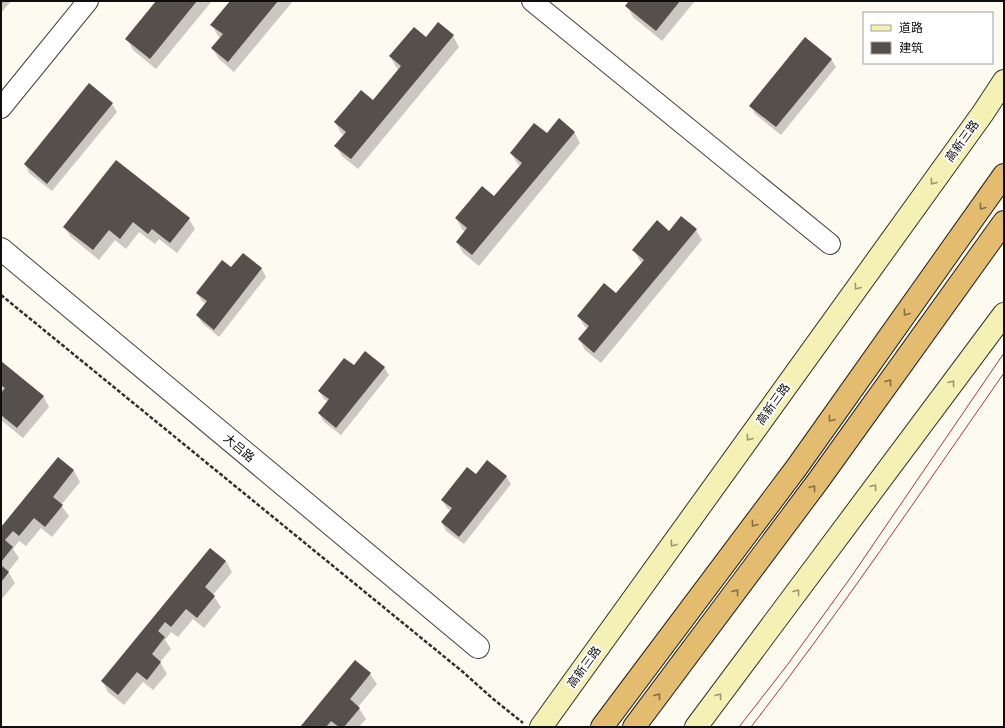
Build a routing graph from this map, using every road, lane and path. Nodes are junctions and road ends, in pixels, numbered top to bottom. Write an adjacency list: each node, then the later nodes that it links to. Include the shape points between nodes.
1 (88, 1): 4 (street)
2 (532, 1): 7 (street)
3 (1004, 81): 13 (main road, 高新三路, one-way to 13)
4 (1, 108)
5 (1004, 175): 14 (highway, one-way to 14, via 796,467)
6 (1004, 222): 15 (highway, one-way to 6, via 818,481)
7 (830, 244)
8 (1, 249): 11 (street, 大吕路)
9 (1, 295): 12 (path)
10 (1004, 314): 16 (main road, one-way to 10)
11 (478, 647)
12 (528, 727)
13 (541, 727)
14 (602, 727)
15 (634, 727)
16 (696, 727)

